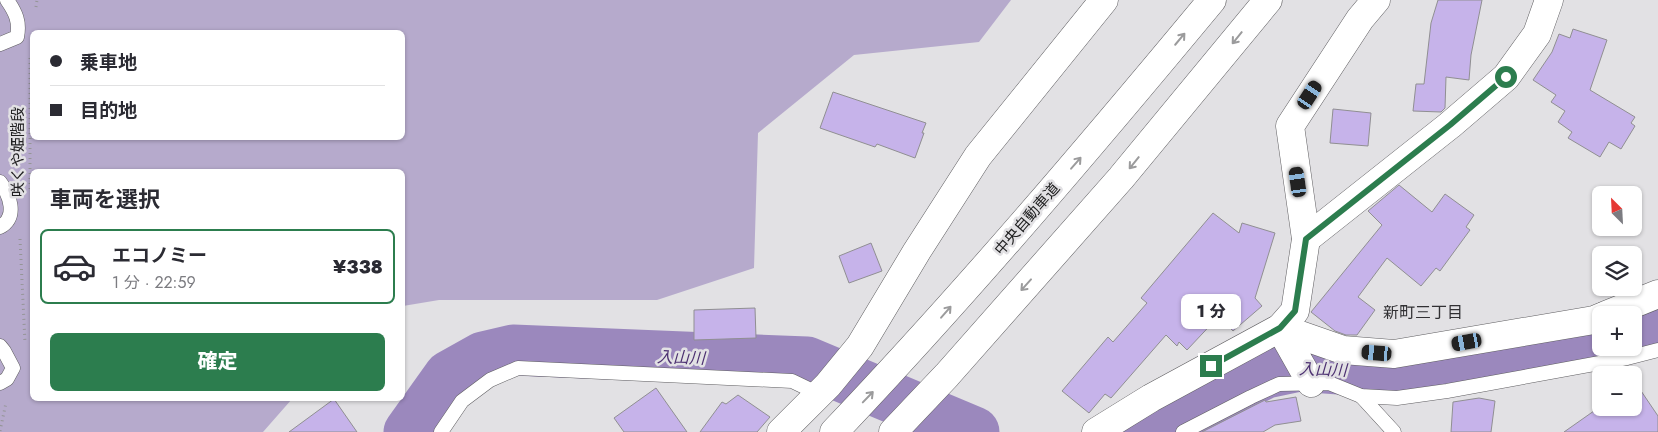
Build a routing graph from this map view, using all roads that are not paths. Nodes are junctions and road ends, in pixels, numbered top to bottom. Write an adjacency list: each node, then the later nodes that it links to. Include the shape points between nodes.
1 (7, 0): 7 (lane, via 16,12 19,26 17,37)
2 (1104, 0): 19 (main road, via 978,156 860,346)
3 (1212, 0): 23 (main road, 中央自動車道, one-way to 3, via 914,348 1082,156)
4 (1268, 0): 24 (main road, one-way to 24, via 1121,178)
5 (1376, 0): 10 (main road, via 1360,19 1290,126)
6 (1549, 0): 10 (main road, via 1536,34 1506,77)
7 (0, 44)
8 (0, 182): 9 (lane, via 12,212 6,224)
9 (0, 227)
10 (1306, 239): 14 (main road, via 1295,311)
11 (1658, 294): 12 (main road)
12 (1628, 306)
13 (1592, 320): 14 (main road, via 1394,354 1342,350)
14 (1286, 338): 17 (main road); 25 (main road, via 1151,398)
15 (0, 346): 18 (lane, via 12,368 7,379)
16 (1658, 350): 20 (lane, via 1448,391 1398,398)
17 (1310, 380): 20 (lane, via 1329,383); 26 (lane, via 1279,384)
18 (0, 383)
19 (823, 390): 21 (lane, via 792,381 518,368 490,380 462,401); 22 (main road)
20 (1361, 396): 27 (lane)
21 (441, 432)
22 (781, 432)
23 (834, 432)
24 (893, 432)
25 (1096, 432)
26 (1184, 432)
27 (1394, 432)

